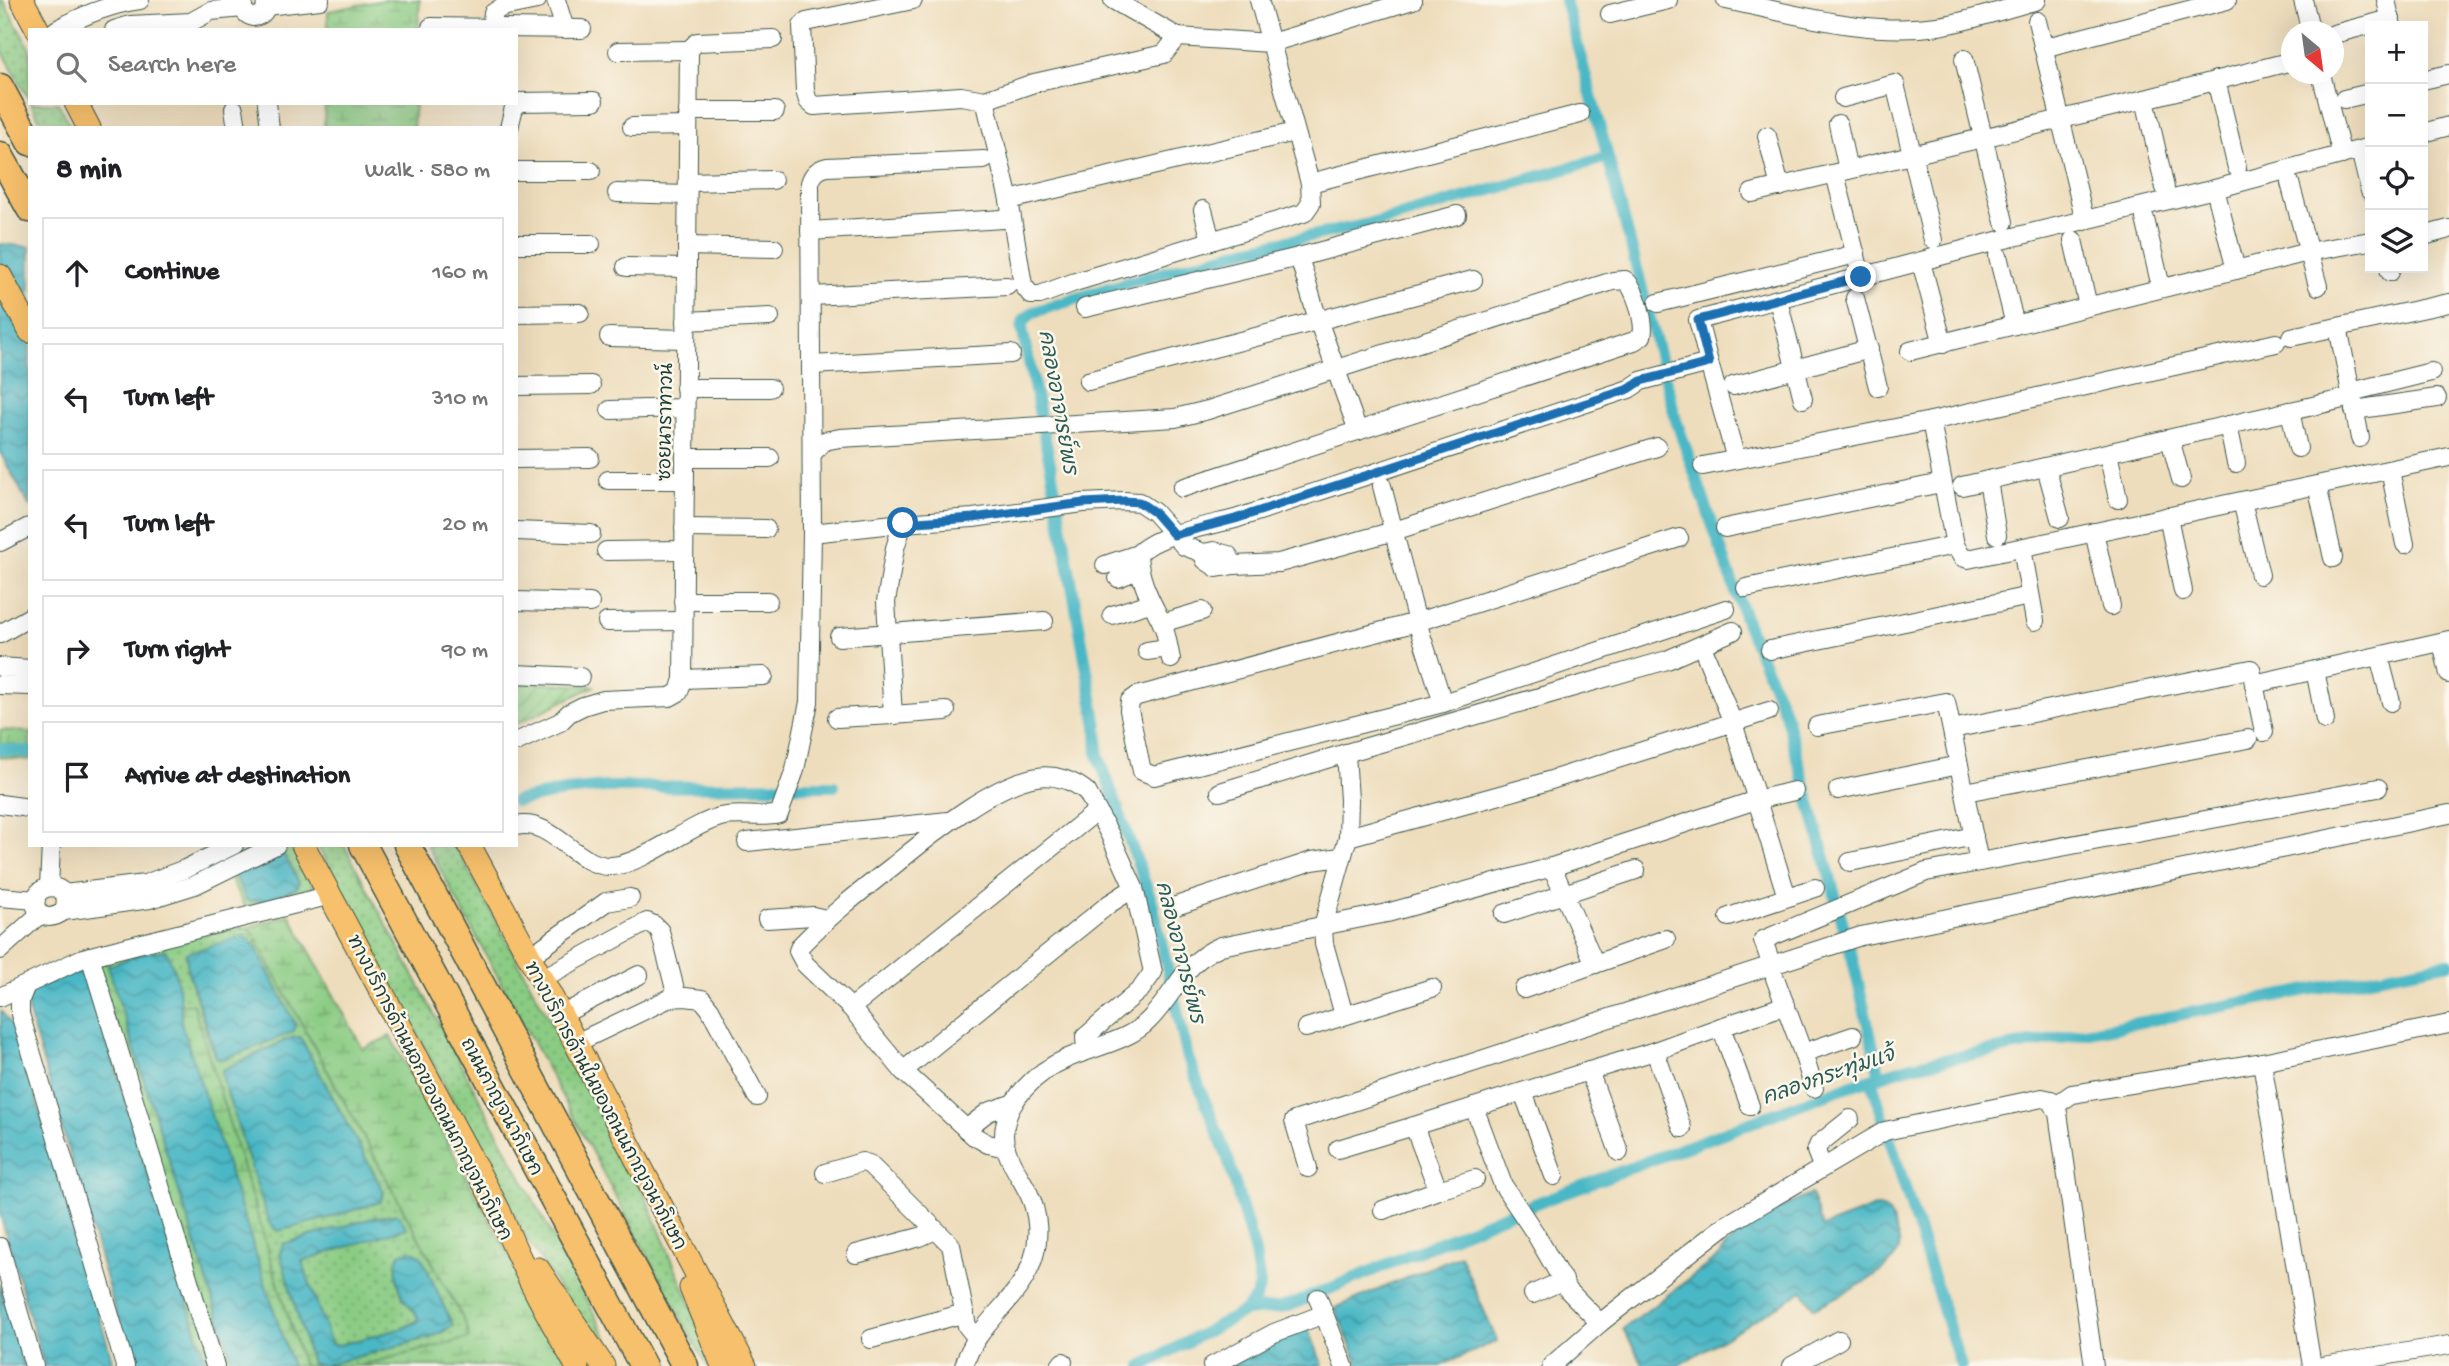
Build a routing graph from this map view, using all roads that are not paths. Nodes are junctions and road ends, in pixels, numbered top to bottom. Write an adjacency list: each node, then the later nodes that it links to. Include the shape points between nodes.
1 (22, 0): 25 (main road)
2 (140, 0): 26 (street, via 82,16)
3 (194, 0): 19 (street)
4 (320, 0): 18 (street)
5 (537, 0): 28 (street, via 502,7 493,13)
6 (556, 0): 30 (street, via 573,29)
7 (913, 0): 49 (street, via 806,22 802,26 808,101 814,106 961,96)
8 (1113, 0): 32 (street)
9 (1259, 0): 34 (street)
10 (1413, 0): 34 (street)
11 (1668, 0): 20 (street)
12 (1726, 0): 17 (street)
13 (2037, 0): 17 (street, via 1938,26 1904,28 1801,18)
14 (2227, 0): 36 (street)
15 (2303, 0): 22 (street)
16 (2386, 0): 23 (street)
17 (1750, 2)
18 (255, 10): 19 (street)
19 (211, 11): 27 (street, via 191,22)
20 (1610, 14)
21 (2036, 21): 36 (street)
22 (2308, 21)
23 (2391, 21)
24 (431, 27): 28 (street)
25 (37, 28)
26 (60, 28)
27 (120, 28)
28 (491, 28)
29 (2365, 28): 31 (street)
30 (518, 29)
31 (2344, 32)
32 (1178, 37): 34 (street); 49 (street, via 1164,54 1034,83)
33 (772, 39): 35 (street)
34 (1271, 43): 67 (street)
35 (693, 46): 37 (street); 58 (street, ซอยนาราทาวน์)
36 (2043, 48): 59 (street)
37 (618, 51)
38 (1964, 59): 71 (street)
39 (2281, 64): 42 (street)
40 (2449, 74): 41 (street)
41 (2428, 79)
42 (2216, 80): 47 (street); 77 (street)
43 (2324, 84): 75 (street)
44 (0, 87): 70 (highway)
45 (2365, 94): 48 (street)
46 (1843, 98): 74 (street, via 1895,84)
47 (2145, 99): 59 (street); 86 (street)
48 (2344, 99)
49 (985, 100): 90 (street)
50 (594, 101): 51 (street)
51 (518, 102)
52 (77, 105): 61 (main road)
53 (267, 105): 63 (street)
54 (515, 105): 64 (street)
55 (234, 109): 62 (street)
56 (775, 111): 58 (street)
57 (1580, 114): 82 (street)
58 (688, 119): 66 (street); 85 (street, ซอยนาราทาวน์)
59 (2060, 119): 71 (street); 96 (street)
60 (1838, 124): 80 (street)
61 (88, 126)
62 (237, 126)
63 (270, 126)
64 (510, 126)
65 (2449, 126): 68 (street)
66 (632, 127)
67 (1295, 132): 82 (street); 90 (street)
68 (2428, 132)
69 (1767, 136): 84 (street)
70 (28, 138)
71 (1985, 138): 74 (street); 97 (street)
72 (2365, 148): 75 (street)
73 (0, 155): 91 (highway)
74 (1914, 155): 80 (street); 101 (street)
75 (2342, 155): 87 (street)
76 (984, 160): 99 (street, via 820,169 810,183)
77 (2237, 168)
78 (518, 171): 79 (street)
79 (591, 171)
80 (1842, 172): 84 (street); 110 (street)
81 (773, 180): 85 (street)
82 (1310, 183): 103 (street, via 1311,203 1304,213)
83 (2290, 183): 109 (street)
84 (1780, 187): 89 (street)
85 (687, 188): 88 (street); 107 (street, ซอยนาราทาวน์)
86 (2165, 188)
87 (2215, 189): 96 (street); 116 (street)
88 (617, 193)
89 (1752, 193)
90 (1009, 200): 103 (street, via 1023,285 1035,296)
91 (28, 206)
92 (1203, 210): 103 (street)
93 (1458, 215): 112 (street)
94 (1003, 219): 99 (street)
95 (2145, 219): 122 (street)
96 (2085, 221): 113 (street)
97 (2004, 222)
98 (2449, 229): 100 (street)
99 (810, 231): 123 (street)
100 (2428, 235)
101 (1933, 240)
102 (2073, 240): 128 (street)
103 (1211, 241)
104 (2365, 242): 109 (street)
105 (518, 244): 106 (street)
106 (591, 244)
107 (687, 246): 108 (street); 115 (street, ซอยนาราทาวน์)
108 (774, 248)
109 (2308, 252): 116 (street); 121 (street)
110 (1856, 254): 118 (street); 126 (street)
111 (1998, 256): 134 (street)
112 (1299, 257): 129 (street); 133 (street)
113 (1922, 262): 118 (street); 139 (street)
114 (626, 267): 115 (street)
115 (687, 268): 137 (street, ซอยนาราทาวน์)
116 (2236, 270): 122 (street)
117 (0, 276): 135 (main road)
118 (1861, 277): 125 (street)
119 (1473, 280): 133 (street)
120 (1007, 286): 123 (street)
121 (2318, 286)
122 (2161, 288): 128 (street)
123 (811, 296): 144 (street)
124 (1855, 298): 140 (street)
125 (1778, 300): 143 (street, via 1698,320); 146 (street)
126 (1658, 303)
127 (2449, 303): 136 (street)
128 (2088, 306): 134 (street)
129 (1085, 308)
130 (580, 313): 131 (street)
131 (518, 314)
132 (770, 317): 137 (street)
133 (1318, 320): 145 (street); 148 (street)
134 (2015, 326): 139 (street)
135 (28, 327)
136 (2338, 327): 157 (street); 161 (street)
137 (686, 330): 138 (street); 153 (street, ซอยนาราทาวน์)
138 (609, 337)
139 (1943, 344): 141 (street)
140 (1869, 349): 146 (street); 152 (street)
141 (1910, 351)
142 (1011, 354): 144 (street)
143 (1709, 363): 175 (street); 203 (street, via 1641,381 1629,389 1235,519)
144 (811, 365): 169 (street)
145 (1336, 368): 163 (street); 163 (street, via 1613,281 1625,280 1632,286 1644,327 1639,339); 169 (street, via 1175,418 832,439)
146 (1796, 370): 151 (street); 156 (street)
147 (2431, 372): 157 (street)
148 (1088, 381)
149 (591, 385): 150 (street)
150 (518, 386)
151 (1733, 386)
152 (1878, 387)
153 (685, 388): 154 (street); 158 (street, ซอยนาราทาวน์)
154 (770, 388)
155 (2437, 398): 157 (street)
156 (1803, 399)
157 (2352, 399): 160 (street); 164 (street)
158 (685, 408): 159 (street); 172 (street, ซอยนาราทาวน์)
159 (610, 410)
160 (2290, 411): 162 (street); 167 (street)
161 (1931, 421): 175 (street); 184 (street)
162 (2228, 425): 165 (street); 176 (street)
163 (1358, 431): 188 (street)
164 (2360, 438)
165 (2170, 439): 168 (street); 180 (street)
166 (1657, 447): 199 (street)
167 (2298, 448)
168 (2108, 453): 178 (street); 189 (street)
169 (812, 454): 201 (street)
170 (2449, 457): 179 (street)
171 (590, 458): 174 (street)
172 (685, 458): 173 (street); 181 (street, ซอยนาราทาวน์)
173 (770, 458)
174 (518, 459)
175 (1736, 459): 177 (street)
176 (2236, 463)
177 (1703, 466)
178 (2046, 467): 182 (street); 192 (street)
179 (2390, 470): 185 (street); 207 (street)
180 (2181, 479)
181 (684, 480): 183 (street); 195 (street, ซอยนาราทาวน์)
182 (1988, 480): 187 (street); 204 (street)
183 (608, 481)
184 (1941, 483): 196 (street); 208 (street)
185 (2317, 485): 190 (street); 212 (street)
186 (1382, 486): 199 (street)
187 (1962, 486)
188 (1182, 488)
189 (2119, 499)
190 (2242, 502): 191 (street); 215 (street)
191 (2168, 516): 200 (street); 218 (street)
192 (2060, 518)
193 (903, 523): 201 (street); 203 (street, via 1124,501 1139,502 1154,512); 238 (street, via 887,589)
194 (28, 528): 206 (street)
195 (684, 528): 197 (street); 210 (street, ซอยนาราทาวน์)
196 (1726, 528)
197 (766, 529)
198 (518, 531): 202 (street)
199 (1394, 531): 203 (street, via 1279,563 1217,568); 234 (street)
200 (2094, 532): 209 (street); 225 (street)
201 (812, 533): 282 (street, via 809,702 795,770 779,814 719,818 612,866 592,862 537,827)
202 (591, 534)
203 (1174, 535): 213 (street, via 1144,547)
204 (1997, 535)
205 (1679, 538): 234 (street)
206 (0, 542)
207 (2405, 544)
208 (1955, 545): 209 (street, via 1968,559); 217 (street)
209 (2022, 548): 219 (street)
210 (684, 550): 211 (street); 221 (street, ซอยนาราทาวน์)
211 (606, 551)
212 (2333, 558)
213 (1138, 562): 214 (street); 216 (street); 224 (street)
214 (1105, 565)
215 (2260, 575)
216 (1118, 578)
217 (1746, 588)
218 (2183, 591)
219 (2030, 596): 232 (street); 242 (street)
220 (518, 601): 223 (street)
221 (684, 601): 222 (street); 230 (street, ซอยนาราทาวน์)
222 (768, 601)
223 (590, 603)
224 (1150, 603): 228 (street); 235 (street)
225 (2111, 606)
226 (1726, 609): 257 (street)
227 (1202, 611): 235 (street)
228 (1112, 615)
229 (28, 618): 237 (street)
230 (683, 621): 233 (street); 252 (street, ซอยนาราทาวน์)
231 (1044, 621): 238 (street)
232 (2035, 621)
233 (607, 622)
234 (1417, 622): 257 (street); 257 (street, via 1137,696 1130,701 1129,710 1142,771 1154,776)
235 (1162, 623): 243 (street, via 1170,653)
236 (1733, 631): 241 (street)
237 (0, 634)
238 (888, 634): 239 (street); 261 (street)
239 (839, 636)
240 (2445, 641): 244 (street); 249 (street)
241 (1702, 646): 264 (street); 269 (street)
242 (1770, 650)
243 (1147, 651)
244 (2379, 656): 247 (street); 256 (street)
245 (0, 667): 246 (street)
246 (28, 669)
247 (2315, 670): 253 (street); 263 (street)
248 (518, 674): 251 (street)
249 (2449, 674)
250 (764, 676): 252 (street)
251 (580, 677)
252 (683, 679): 260 (street, via 679,692 670,697 603,700)
253 (2254, 684): 266 (street, via 2251,668); 275 (street, via 2256,735)
254 (0, 685): 255 (street)
255 (28, 686)
256 (2391, 702)
257 (1443, 703)
258 (946, 711): 261 (street)
259 (1769, 711): 264 (street)
260 (569, 713): 267 (street, via 555,713); 268 (street, via 560,722)
261 (893, 715): 262 (street)
262 (837, 718)
263 (2325, 720)
264 (1733, 723): 276 (street); 284 (street)
265 (1817, 726): 266 (street, via 1946,702)
266 (1952, 729): 270 (street)
267 (518, 730)
268 (518, 741)
269 (1346, 753): 274 (street); 284 (street)
270 (1959, 765): 272 (street); 275 (street)
271 (2378, 788): 295 (street)
272 (1838, 790)
273 (1794, 791): 276 (street)
274 (1220, 792)
275 (1965, 792): 283 (street)
276 (1756, 800): 296 (street); 304 (street)
277 (0, 804): 278 (street)
278 (28, 808)
279 (1097, 811): 281 (street, via 1078,785 1038,776 994,794); 298 (street); 327 (street)
280 (2449, 814): 318 (street, via 1861,936)
281 (948, 821): 285 (street); 311 (street)
282 (518, 825)
283 (1974, 836): 294 (street); 295 (street)
284 (1348, 837): 293 (street)
285 (747, 842)
286 (51, 847): 303 (street)
287 (230, 847): 303 (street, via 145,884)
288 (272, 847): 303 (street, via 195,885 161,895)
289 (304, 847): 301 (main road, ทางบริการด้านนอกของถนนกาญจนาภิเษก)
290 (364, 847): 381 (highway, ถนนกาญจนาภิเษก)
291 (408, 847): 382 (highway, ถนนกาญจนาภิเษก)
292 (470, 847): 316 (main road, ทางบริการด้านในของถนนกาญจนาภิเษก)
293 (1342, 857): 306 (street, via 1312,861); 312 (street)
294 (1850, 862)
295 (1979, 862): 318 (street, via 1926,872 1763,940)
296 (1552, 867): 300 (street); 312 (street)
297 (1636, 870): 300 (street)
298 (1134, 888): 335 (street, via 1153,972 1141,989 1085,1037); 339 (street)
299 (1815, 888): 304 (street)
300 (1564, 894): 308 (street); 317 (street)
301 (331, 895): 315 (street); 363 (main road, ทางบริการด้านนอกของถนนกาญจนาภิเษก)
302 (0, 897): 307 (street)
303 (59, 897): 307 (street, via 41,890); 307 (street, via 57,916 48,918)
304 (1787, 897): 309 (street)
305 (630, 898): 316 (street, via 606,902)
306 (1176, 906)
307 (38, 907): 314 (street)
308 (1504, 914)
309 (1729, 917)
310 (766, 919): 311 (street)
311 (826, 919): 327 (street, via 797,951)
312 (1323, 926): 329 (street); 335 (street, via 1208,951 1188,967 1148,1021)
313 (1666, 939): 317 (street)
314 (0, 950)
315 (90, 956): 321 (street); 380 (street)
316 (529, 957): 320 (main road, ทางบริการด้านในของถนนกาญจนาภิเษก)
317 (1595, 964): 323 (street)
318 (1773, 972): 326 (street); 356 (street, via 1294,1121)
319 (639, 975): 328 (street)
320 (541, 979): 325 (street, via 647,922 660,931); 328 (main road, ทางบริการด้านในของถนนกาญจนาภิเษก)
321 (26, 985): 324 (street); 379 (street, via 20,1014)
322 (1432, 988): 329 (street)
323 (1524, 989)
324 (0, 997)
325 (677, 997): 334 (street); 343 (street, via 702,999 710,1009)
326 (1786, 1005): 331 (street); 337 (street)
327 (851, 1008): 339 (street)
328 (561, 1015): 334 (main road, ทางบริการด้านในของถนนกาญจนาภิเษก)
329 (1344, 1015): 332 (street)
330 (2449, 1024): 338 (street)
331 (1721, 1027): 336 (street); 346 (street)
332 (1306, 1028)
333 (1853, 1035): 337 (street)
334 (576, 1043): 361 (main road, ทางบริการด้านในของถนนกาญจนาภิเษก)
335 (1086, 1051): 344 (street, via 1038,1076)
336 (1655, 1051): 340 (street); 350 (street)
337 (1803, 1053): 341 (street)
338 (2262, 1062): 345 (street, via 2072,1094); 391 (street)
339 (903, 1071): 351 (street)
340 (1589, 1071): 342 (street); 354 (street)
341 (1814, 1088)
342 (1523, 1092): 347 (street); 358 (street)
343 (757, 1097)
344 (1014, 1103): 351 (street, via 988,1112); 352 (street, via 1004,1134)
345 (2056, 1105): 355 (street, via 2042,1098 1891,1130); 390 (street)
346 (1750, 1106)
347 (1474, 1107): 349 (street); 367 (street, via 1504,1187)
348 (1850, 1119): 355 (street, via 1819,1144 1816,1151)
349 (1414, 1126): 353 (street); 360 (street)
350 (1682, 1128)
351 (967, 1129): 352 (street, via 988,1144)
352 (1006, 1148): 371 (street, via 1030,1196 1038,1243 1019,1288)
353 (1338, 1149)
354 (1619, 1152)
355 (1822, 1166): 370 (street, via 1723,1227)
356 (1308, 1168)
357 (825, 1173): 364 (street, via 869,1164)
358 (1554, 1176)
359 (1475, 1179): 360 (street)
360 (1438, 1189): 362 (street)
361 (660, 1206): 383 (main road); 384 (main road, ทางบริการด้านในของถนนกาญจนาภิเษก)
362 (1383, 1210)
363 (499, 1211): 375 (main road); 376 (main road, ทางบริการด้านนอกของถนนกาญจนาภิเษก, via 537,1295)
364 (935, 1230): 366 (street); 369 (street, via 954,1253)
365 (0, 1247): 378 (street)
366 (856, 1254)
367 (1564, 1280): 368 (street); 370 (street)
368 (1533, 1294)
369 (965, 1313): 371 (street, via 967,1326); 372 (street)
370 (1600, 1323): 388 (street)
371 (976, 1337): 385 (street)
372 (871, 1339)
373 (1839, 1340): 389 (street)
374 (2449, 1345): 377 (street)
375 (598, 1357): 376 (main road, via 586,1342 580,1342 574,1347)
376 (575, 1363)
377 (2361, 1363): 392 (street)
378 (34, 1366)
379 (125, 1366)
380 (215, 1366)
381 (643, 1366)
382 (685, 1366)
383 (723, 1366)
384 (745, 1366)
385 (964, 1366)
386 (1212, 1366): 387 (street, via 1321,1306)
387 (1344, 1366)
388 (1551, 1366)
389 (1792, 1366)
390 (2094, 1366)
391 (2312, 1366)
392 (2323, 1366)

